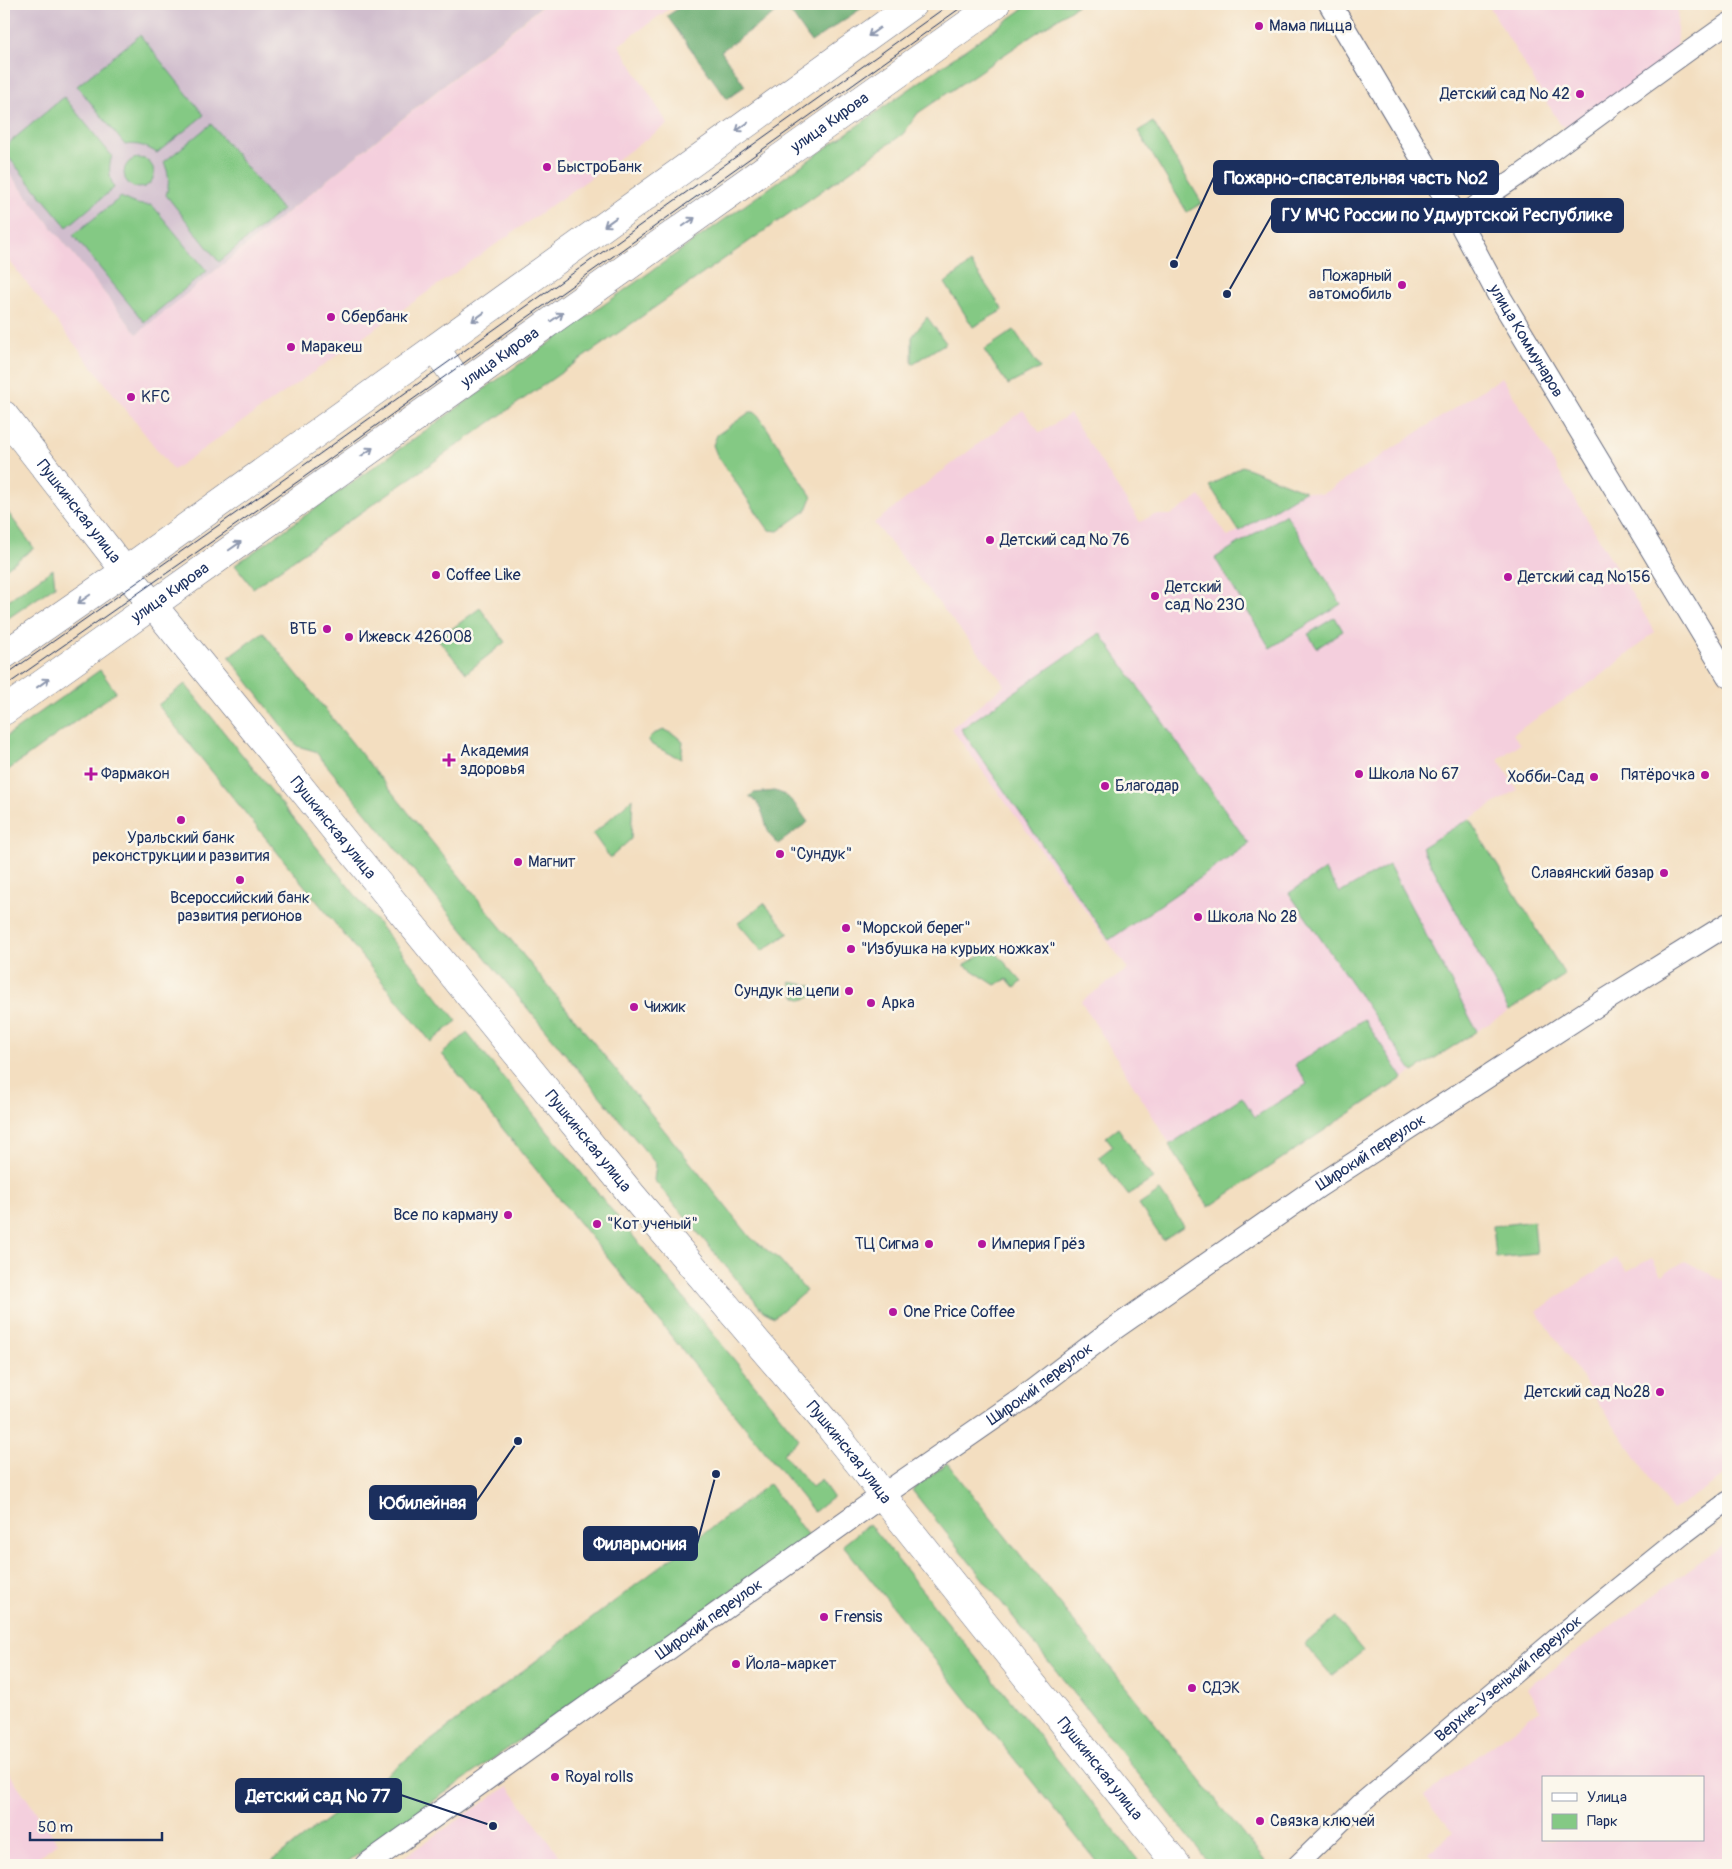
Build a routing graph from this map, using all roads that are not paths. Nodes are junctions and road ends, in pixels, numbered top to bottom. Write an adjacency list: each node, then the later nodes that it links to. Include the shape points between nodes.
1 (913, 4): 6 (main road, one-way to 6)
2 (996, 4): 7 (main road, улица Кирова, one-way to 2)
3 (1330, 4): 5 (street, улица Коммунаров)
4 (1728, 23): 5 (street)
5 (1459, 221): 12 (street, улица Коммунаров, via 1498,294)
6 (435, 348): 7 (main road); 9 (main road)
7 (461, 385): 10 (main road, улица Кирова, one-way to 7)
8 (4, 415): 9 (main road, Пушкинская улица)
9 (124, 571): 10 (main road, Пушкинская улица); 11 (main road, one-way to 11)
10 (152, 604): 13 (main road, улица Кирова, one-way to 10); 15 (main road, Пушкинская улица, via 632,1195 828,1425)
11 (4, 655)
12 (1728, 676)
13 (4, 711)
14 (1728, 924): 15 (street, Широкий переулок, via 1319,1186)
15 (882, 1495): 17 (street, Широкий переулок); 18 (main road, Пушкинская улица)
16 (1728, 1502): 19 (street, Верхне-Узенький переулок, via 1579,1619 1360,1804)
17 (366, 1865)
18 (1177, 1865)
19 (1297, 1865)

